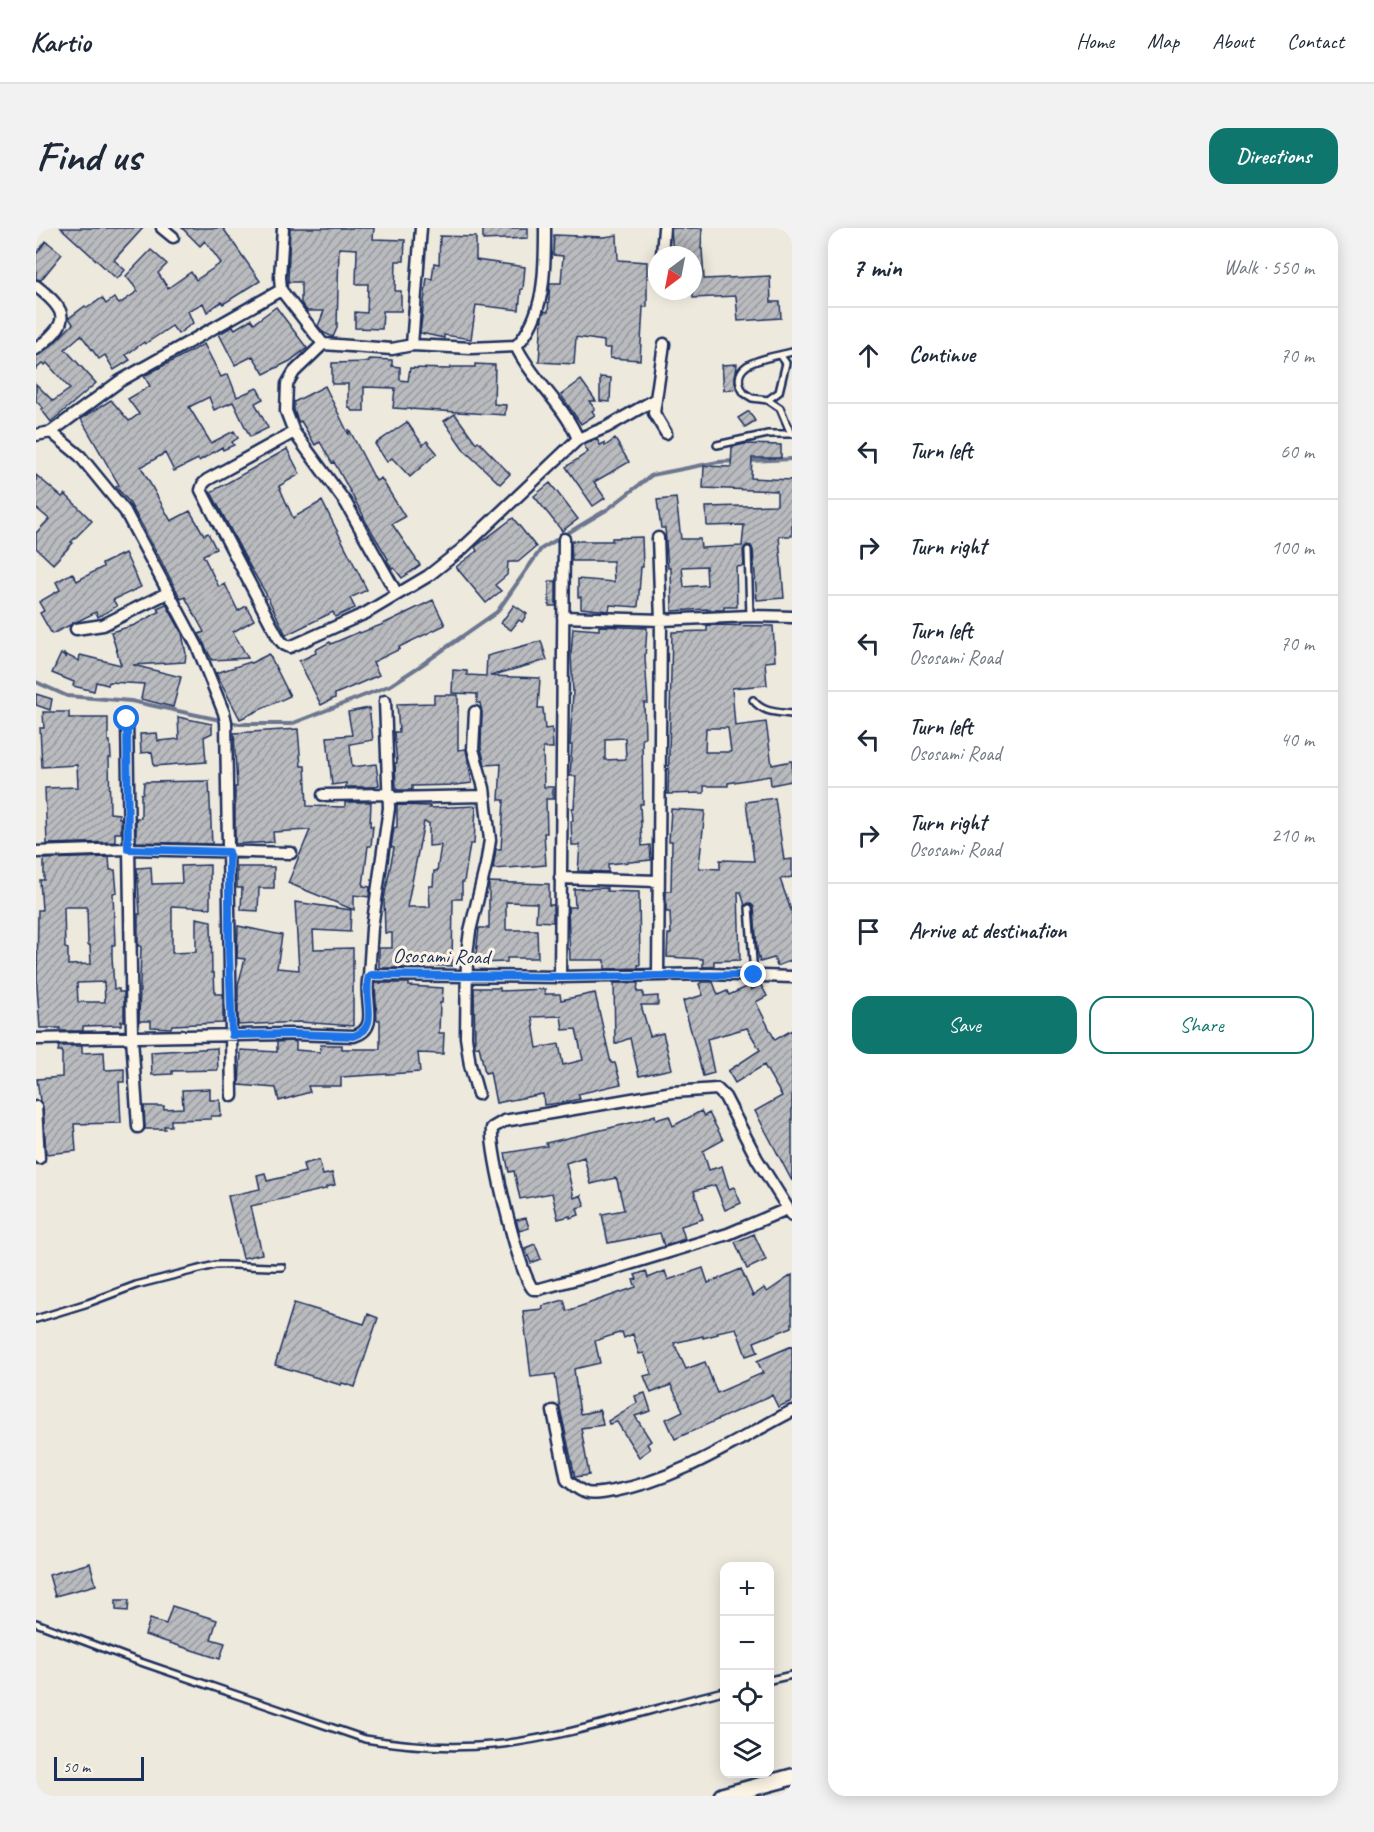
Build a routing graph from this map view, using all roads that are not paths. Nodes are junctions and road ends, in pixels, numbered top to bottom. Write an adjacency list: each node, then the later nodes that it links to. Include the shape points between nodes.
1 (162, 228): 6 (street)
2 (283, 228): 9 (street)
3 (421, 228): 12 (street)
4 (546, 228): 13 (street, via 540,299 525,337)
5 (664, 228): 7 (street)
6 (173, 237)
7 (663, 246)
8 (36, 286): 14 (street, via 59,306 61,315 57,330)
9 (281, 290): 10 (street); 19 (street, via 120,381)
10 (322, 344): 12 (street, via 392,349); 20 (street, via 287,384 286,411)
11 (664, 344): 17 (street)
12 (412, 345): 13 (street)
13 (516, 346): 24 (street, via 527,367 573,425)
14 (36, 348)
15 (792, 352): 16 (lane)
16 (781, 356): 18 (lane, via 786,363 779,392); 18 (lane, via 750,363 741,371 744,393)
17 (656, 399): 21 (street, via 654,413); 24 (street)
18 (768, 400): 22 (lane, via 780,408)
19 (51, 432): 23 (street); 29 (street, via 80,456 125,511)
20 (294, 432): 30 (street, via 346,503); 30 (street, via 207,480 201,490 281,642 294,646)
21 (666, 433)
22 (792, 434): 25 (lane, via 768,434)
23 (36, 435)
24 (578, 439): 30 (street, via 462,549)
25 (717, 445)
26 (658, 538): 34 (street)
27 (564, 539): 32 (street)
28 (748, 550): 31 (lane)
29 (169, 592): 35 (street, via 103,625); 46 (street, via 197,646 224,713)
30 (397, 594)
31 (750, 616): 33 (street); 34 (street)
32 (564, 617): 34 (street); 48 (street)
33 (792, 617)
34 (661, 620): 49 (street)
35 (76, 629)
36 (753, 700): 39 (lane, via 769,712)
37 (385, 701): 42 (street)
38 (475, 712): 43 (street, via 473,749)
39 (792, 714)
40 (127, 719): 44 (street)
41 (323, 795): 42 (street)
42 (390, 796): 43 (street); 53 (street, via 370,940)
43 (485, 796): 54 (street, via 490,840 470,932)
44 (128, 849): 45 (street); 46 (street); 58 (street)
45 (36, 852)
46 (229, 852): 47 (street); 57 (street)
47 (291, 854)
48 (560, 878): 49 (street); 55 (street)
49 (657, 881): 51 (street)
50 (749, 908): 52 (lane)
51 (658, 975): 52 (street, Ososami Road); 55 (street, Ososami Road)
52 (754, 975): 56 (street, Ososami Road)
53 (369, 976): 54 (street, Ososami Road); 57 (street, Ososami Road, via 369,1024 362,1033)
54 (466, 976): 55 (street, Ososami Road); 60 (street, via 466,1037)
55 (560, 977)
56 (792, 977)
57 (232, 1035): 58 (street, Ososami Road); 61 (street)
58 (132, 1037): 59 (street, Ososami Road); 63 (street)
59 (36, 1039)
60 (478, 1094)
61 (232, 1096)
62 (36, 1107): 64 (street)
63 (138, 1127)
64 (39, 1158)
65 (790, 1212): 65 (street, via 613,1269 533,1288 525,1276 503,1198 492,1128 504,1121 673,1092 717,1089)
66 (282, 1267): 67 (lane, via 215,1265 136,1285)
67 (36, 1318)
68 (553, 1411): 69 (street, via 567,1480 587,1493 634,1487 668,1476)
69 (792, 1411)
70 (36, 1623): 73 (lane, via 356,1736 397,1744 492,1745 548,1736)
71 (792, 1675): 72 (lane)
72 (774, 1679)
73 (720, 1692)
74 (792, 1777): 75 (street)
75 (722, 1796)

